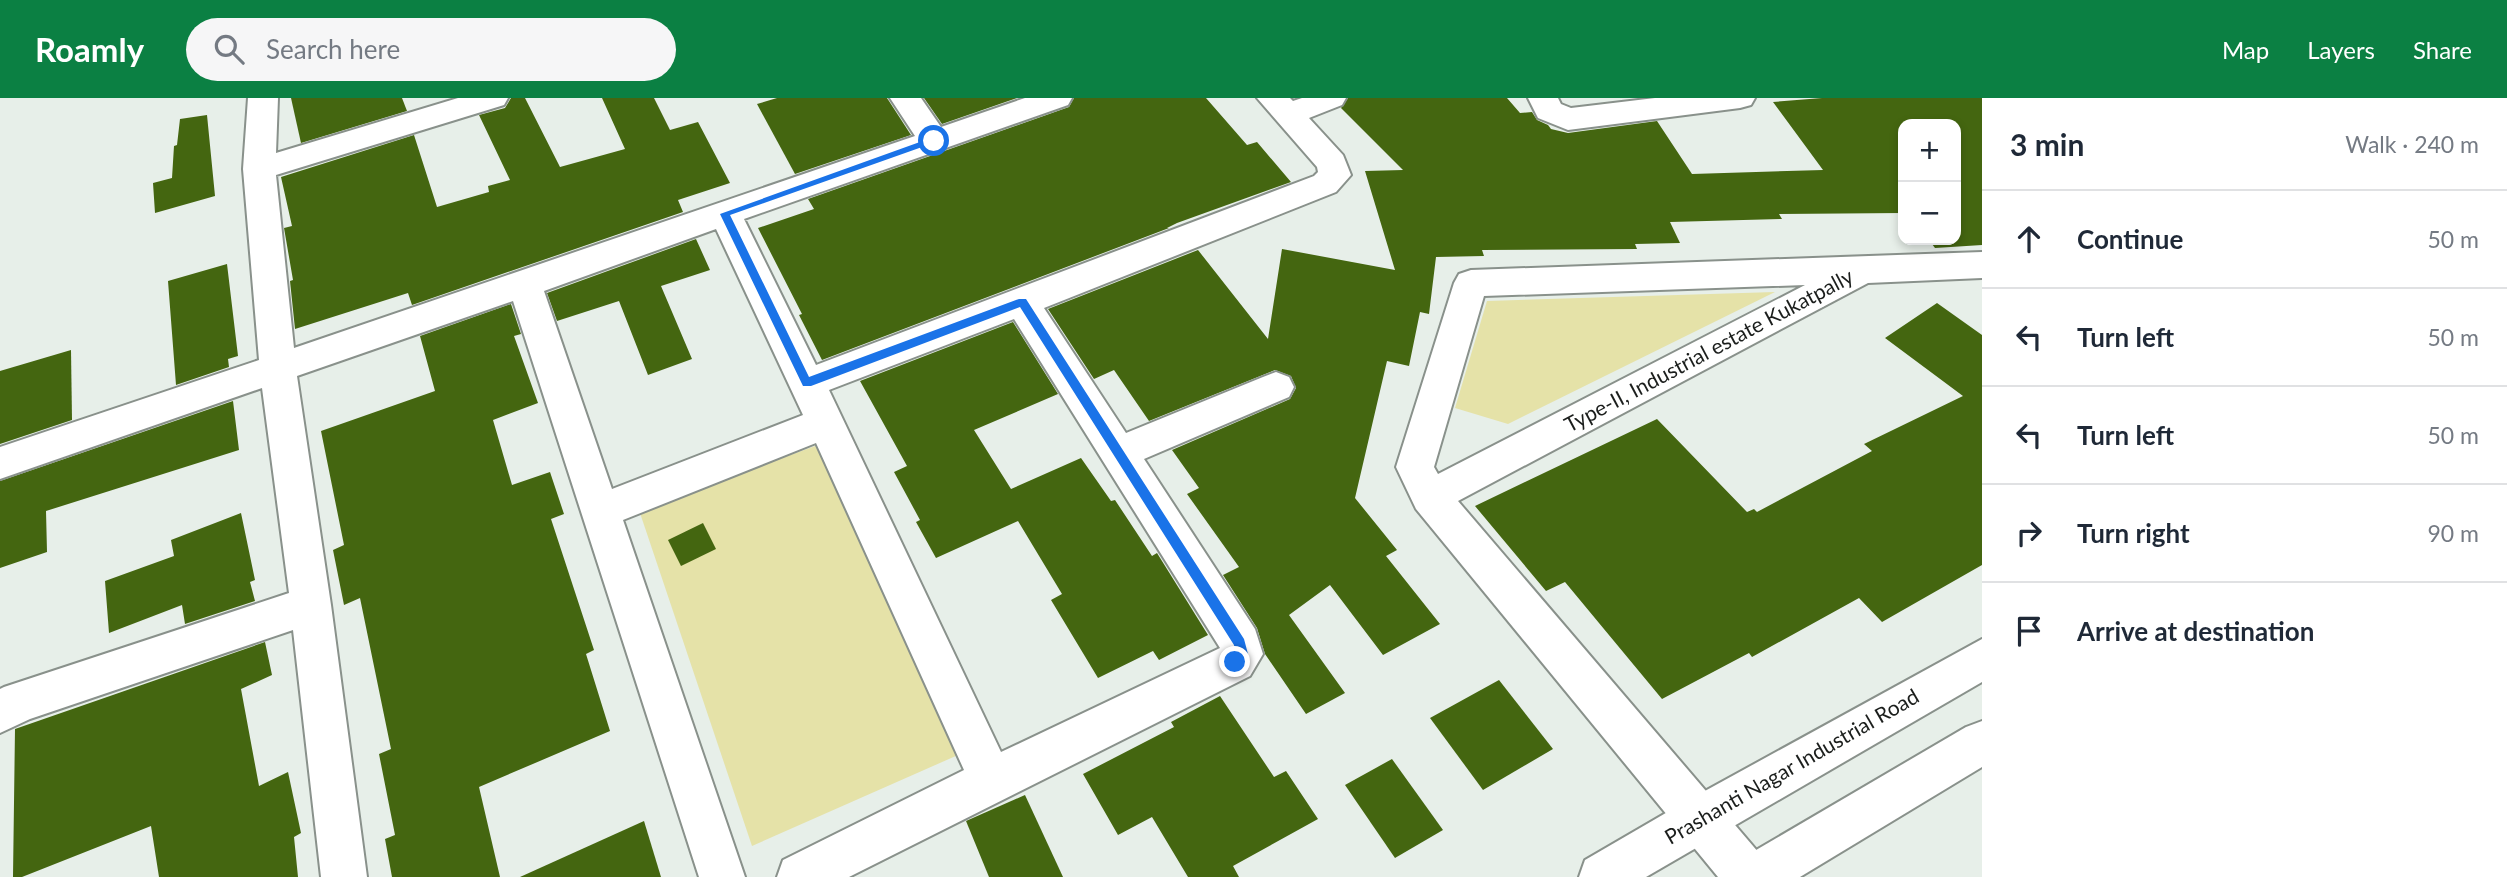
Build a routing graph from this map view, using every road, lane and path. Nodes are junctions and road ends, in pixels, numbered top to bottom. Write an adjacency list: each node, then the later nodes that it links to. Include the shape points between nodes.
1 (264, 98): 10 (street)
2 (493, 98): 10 (street)
3 (905, 98): 9 (street)
4 (1057, 98): 9 (street)
5 (1331, 98): 8 (street)
6 (1542, 98): 7 (street, via 1549,111 1568,119)
7 (1740, 98)
8 (1280, 106): 15 (street, via 1332,163 1335,175 1325,184)
9 (934, 141): 11 (street)
10 (259, 169): 16 (street)
11 (724, 214): 14 (street); 17 (street)
12 (1982, 265): 13 (street)
13 (1863, 270): 22 (street, Type-II, Industrial estate Kukatpally); 22 (street, Type-II, Industrial estate Kukatpally, via 1471,283 1415,467)
14 (525, 284): 16 (street); 23 (street)
15 (1022, 302): 17 (street); 20 (street)
16 (278, 369): 21 (street); 24 (street)
17 (807, 383): 19 (street)
18 (1276, 387): 20 (street)
19 (825, 423): 23 (street); 28 (street)
20 (1119, 453): 28 (street, via 1240,643 1242,654 1235,662)
21 (0, 463)
22 (1430, 497): 29 (street)
23 (601, 511): 31 (street)
24 (311, 605): 26 (street); 30 (street)
25 (1982, 659): 29 (street, Prashanti Nagar Industrial Road)
26 (0, 712)
27 (1982, 742): 35 (street)
28 (991, 780): 32 (street)
29 (1699, 819): 33 (street, Prashanti Nagar Industrial Road); 34 (street)
30 (344, 877)
31 (722, 877)
32 (800, 877)
33 (1602, 877)
34 (1748, 877)
35 (1756, 877)

